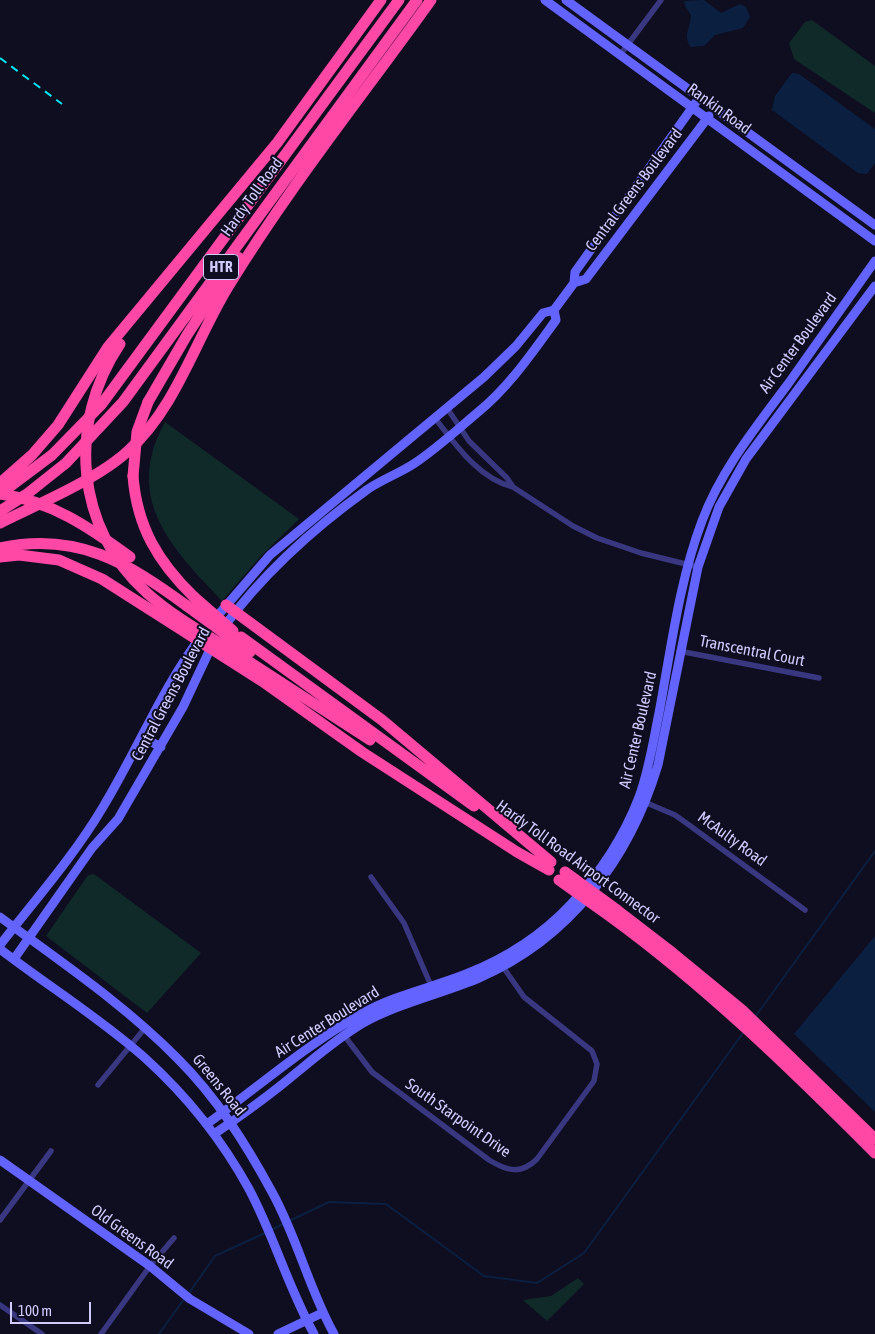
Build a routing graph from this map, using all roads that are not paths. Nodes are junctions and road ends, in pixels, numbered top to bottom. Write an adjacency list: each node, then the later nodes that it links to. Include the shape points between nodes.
1 (381, 0): 33 (highway, via 277,143 108,347 58,425 32,455)
2 (399, 0): 11 (highway, Hardy Toll Road / HTR)
3 (417, 0): 15 (highway, Hardy Toll Road / HTR)
4 (431, 0): 37 (highway, via 238,271 152,426 129,451 109,466)
5 (545, 0): 9 (street, Rankin Road)
6 (566, 0): 8 (street, Rankin Road)
7 (661, 0): 8 (street)
8 (627, 45): 9 (street); 10 (street, Rankin Road)
9 (620, 55): 12 (street, Rankin Road)
10 (700, 98): 12 (street, Central Greens Boulevard); 13 (street, Rankin Road)
11 (323, 100): 35 (highway, Hardy Toll Road / HTR, via 101,406 52,455); 48 (highway, bridge, via 120,344 96,388 86,429 87,485 101,531 122,566 148,594 182,619)
12 (692, 108): 14 (street, Rankin Road); 16 (street, Central Greens Boulevard)
13 (714, 109): 14 (street, Central Greens Boulevard); 18 (street, Rankin Road)
14 (707, 120): 17 (street, Central Greens Boulevard); 19 (street, Rankin Road)
15 (307, 148): 36 (highway, Hardy Toll Road / HTR, via 123,402 66,463); 43 (highway, bridge, via 279,198 201,312 148,402 137,432 133,476 146,535 157,556)
16 (642, 179): 17 (street); 21 (street, Central Greens Boulevard, via 575,272)
17 (655, 188): 21 (street, Central Greens Boulevard, via 586,279)
18 (875, 225)
19 (875, 242)
20 (875, 261): 24 (street, Air Center Boulevard)
21 (574, 283): 23 (street, Central Greens Boulevard)
22 (875, 286): 25 (street, Air Center Boulevard)
23 (554, 310): 26 (street, Central Greens Boulevard, via 543,313 516,346); 30 (street, Central Greens Boulevard, via 556,320 517,372 491,401)
24 (822, 337): 25 (street); 28 (street, Air Center Boulevard)
25 (831, 343): 29 (street, Air Center Boulevard)
26 (447, 408): 27 (street, Central Greens Boulevard); 30 (street)
27 (435, 418): 31 (street); 39 (street, Central Greens Boulevard)
28 (762, 419): 29 (street); 32 (street, Air Center Boulevard)
29 (770, 425): 32 (street, Air Center Boulevard)
30 (459, 427): 31 (street, Central Greens Boulevard); 34 (street)
31 (448, 435): 34 (street, via 480,469 501,484); 41 (street, Central Greens Boulevard, via 415,462 370,487)
32 (726, 482): 42 (street, Air Center Boulevard, via 702,520)
33 (0, 483)
34 (513, 487): 42 (street, via 597,538 640,554)
35 (0, 494): 43 (highway, bridge, via 64,513)
36 (0, 511)
37 (0, 523)
38 (0, 548): 43 (highway, via 49,544 90,550 131,567)
39 (270, 555): 41 (street); 44 (street, Central Greens Boulevard)
40 (0, 557): 45 (highway, via 46,558 82,568)
41 (279, 564): 44 (street, Central Greens Boulevard)
42 (693, 566): 47 (street, Air Center Boulevard)
43 (191, 601): 48 (highway, bridge); 48 (highway, Hardy Toll Road Airport Connector, bridge, via 240,637)
44 (230, 608): 45 (street, Central Greens Boulevard); 46 (street, Central Greens Boulevard); 55 (highway, via 382,720)
45 (199, 640): 46 (highway); 50 (street, Central Greens Boulevard)
46 (210, 647): 51 (street, Central Greens Boulevard); 55 (highway, via 362,752 517,852)
47 (676, 650): 49 (street, Transcentral Court); 52 (street, Air Center Boulevard, via 662,719 658,765)
48 (249, 652): 55 (highway, Hardy Toll Road Airport Connector); 55 (highway, Hardy Toll Road Airport Connector)
49 (819, 678)
50 (142, 737): 51 (street); 53 (street, Central Greens Boulevard)
51 (161, 747): 54 (street, Central Greens Boulevard, via 118,819)
52 (642, 801): 57 (street, McAulty Road, via 689,825); 64 (street, Air Center Boulevard, via 620,855 569,918 546,939)
53 (82, 840): 54 (street); 59 (street, Central Greens Boulevard)
54 (92, 848): 60 (street, Central Greens Boulevard)
55 (550, 866): 68 (highway, Hardy Toll Road Airport Connector, bridge)
56 (371, 877): 65 (street, via 404,923)
57 (805, 910)
58 (0, 918): 59 (street, Greens Road)
59 (14, 927): 60 (street, Greens Road); 61 (street, Central Greens Boulevard)
60 (30, 939): 63 (street, Central Greens Boulevard); 66 (street, Greens Road)
61 (0, 945)
62 (0, 949): 63 (street, Greens Road)
63 (14, 959): 69 (street, Greens Road)
64 (501, 963): 65 (street, Air Center Boulevard); 67 (street, South Starpoint Drive, via 524,997 588,1048 595,1058 596,1076 533,1164 515,1171 504,1168 372,1072)
65 (432, 990): 67 (street, Air Center Boulevard)
66 (145, 1028): 69 (street); 71 (street, Greens Road, via 178,1059)
67 (341, 1032): 71 (street, Air Center Boulevard, via 294,1058); 72 (street, Air Center Boulevard)
68 (759, 1033): 75 (highway, Hardy Toll Road Airport Connector); 77 (highway, Hardy Toll Road Airport Connector)
69 (129, 1045): 70 (street); 73 (street, Greens Road, via 172,1084)
70 (98, 1085)
71 (223, 1112): 72 (street, Greens Road); 73 (street, Air Center Boulevard)
72 (231, 1122): 74 (street, Air Center Boulevard); 84 (street, Greens Road, via 273,1194)
73 (207, 1124): 74 (street, Greens Road)
74 (214, 1134): 85 (street, Greens Road, via 265,1222)
75 (875, 1139)
76 (51, 1151): 79 (street)
77 (875, 1153)
78 (0, 1160): 79 (street, Old Greens Road)
79 (28, 1181): 80 (street); 82 (street, Old Greens Road)
80 (0, 1220)
81 (174, 1238): 82 (street)
82 (150, 1266): 87 (street); 88 (street, Old Greens Road, via 190,1299)
83 (0, 1304): 86 (street)
84 (322, 1313): 85 (street); 91 (street, Greens Road)
85 (307, 1321): 89 (street); 90 (street, Greens Road)
86 (42, 1334)
87 (101, 1334)
88 (249, 1334)
89 (278, 1334)
90 (314, 1334)
91 (334, 1334)

